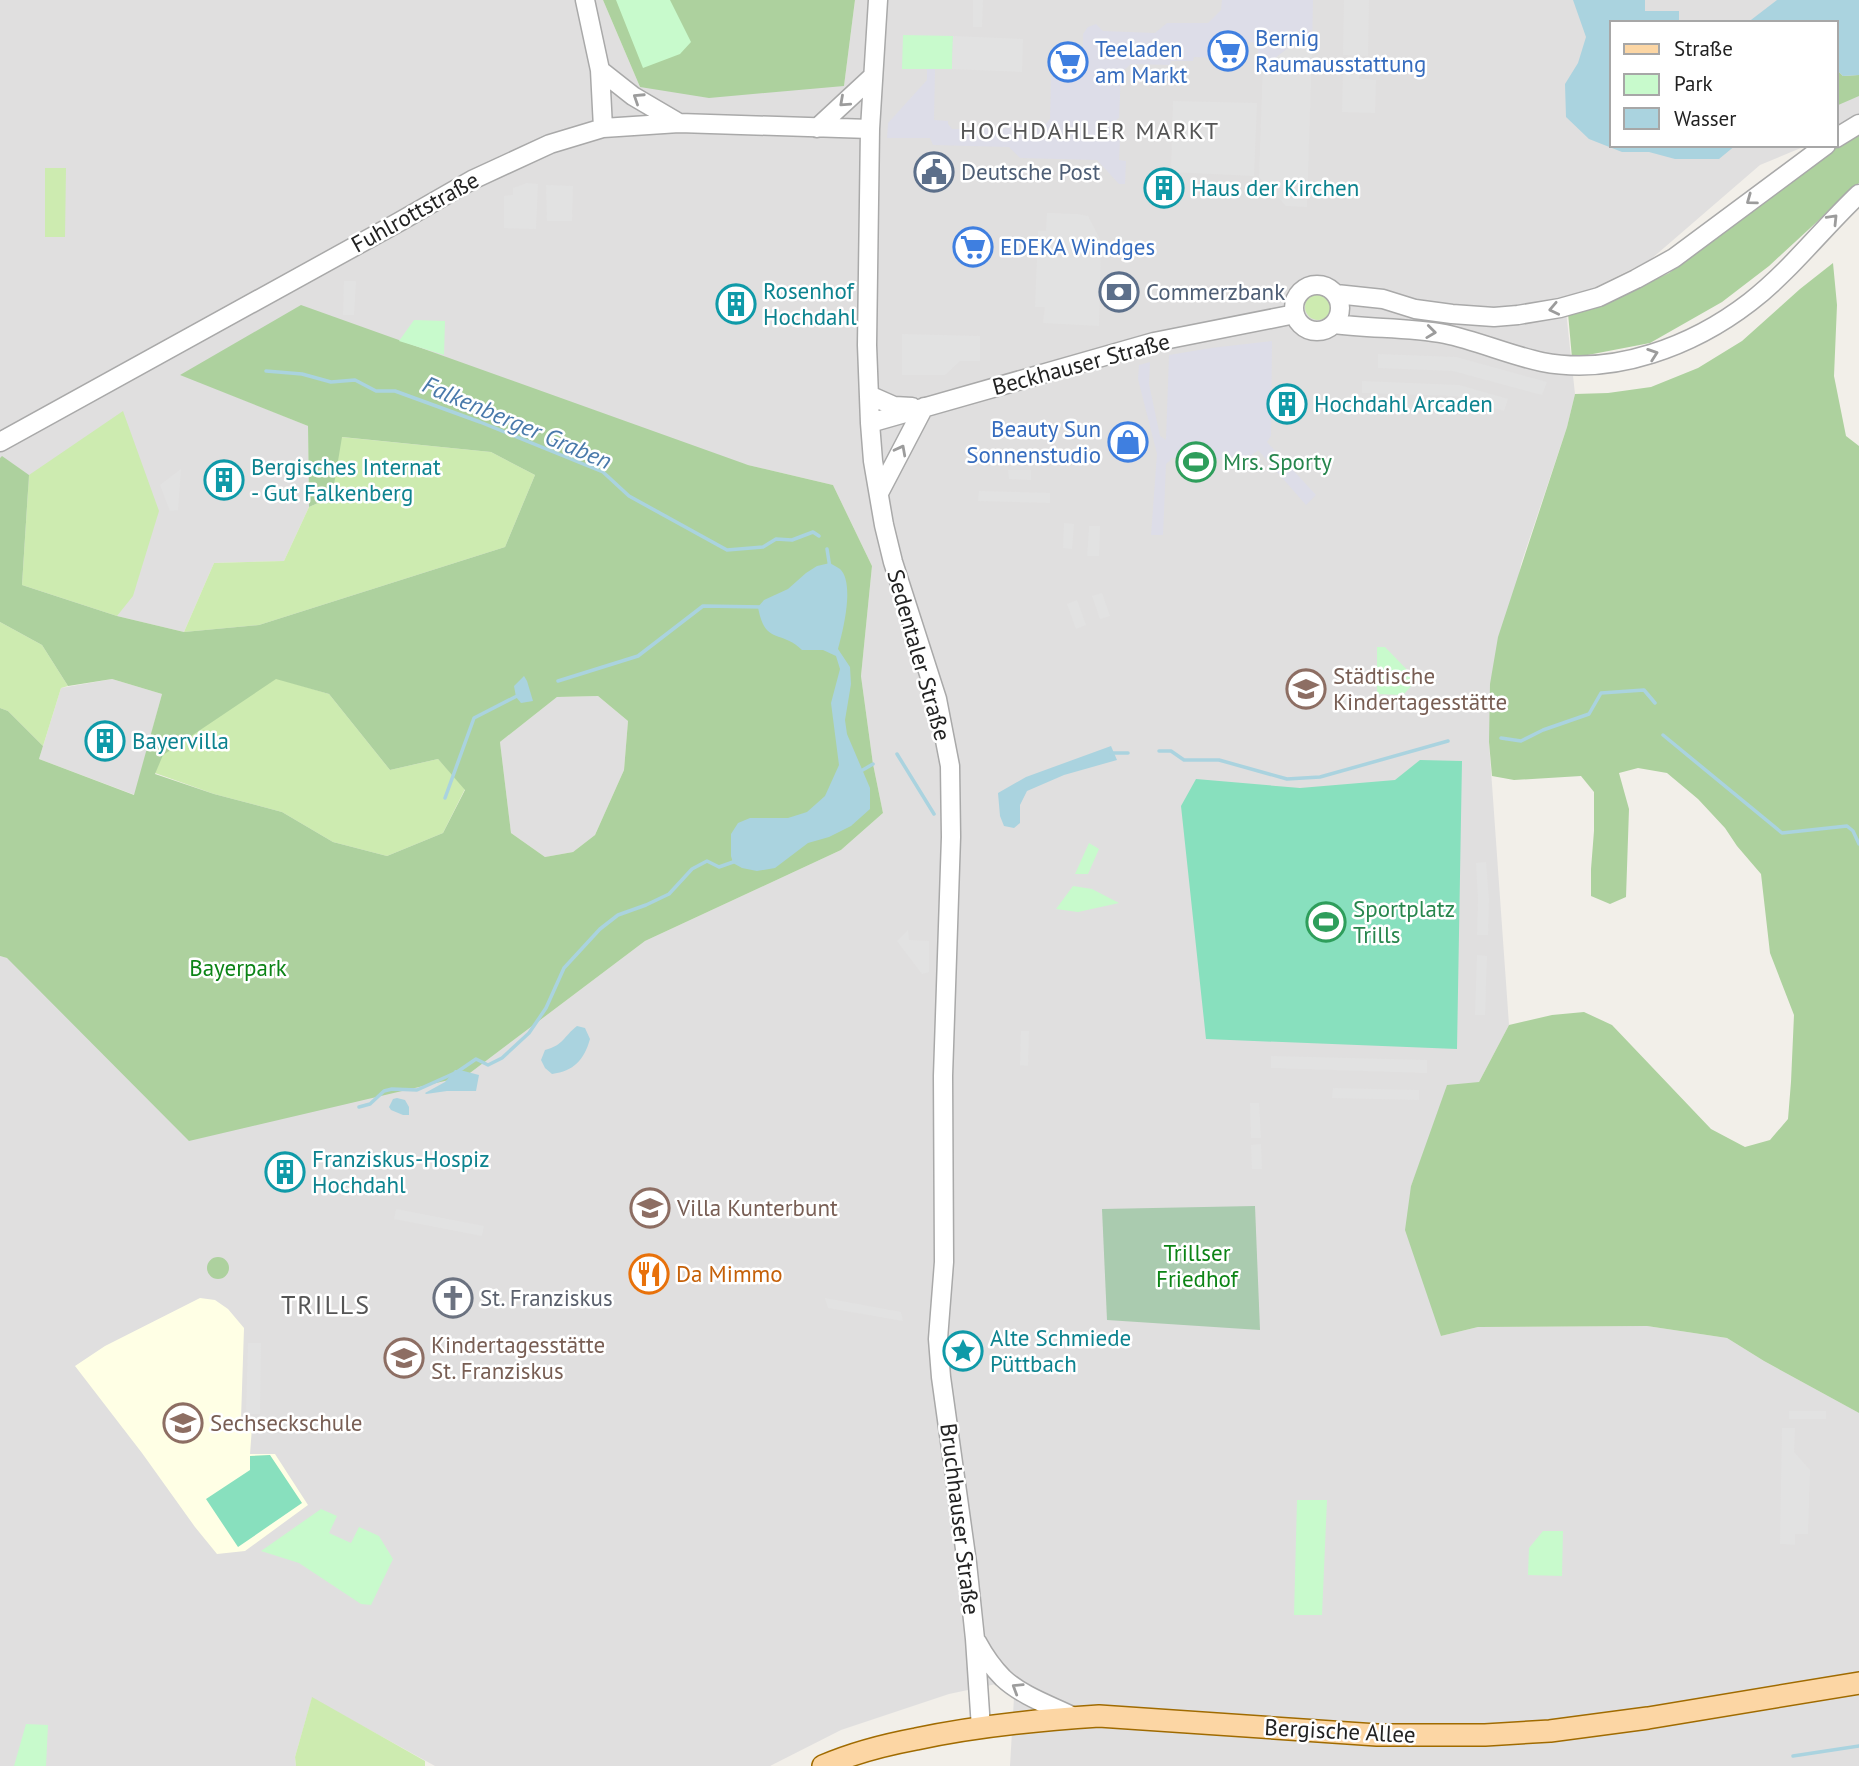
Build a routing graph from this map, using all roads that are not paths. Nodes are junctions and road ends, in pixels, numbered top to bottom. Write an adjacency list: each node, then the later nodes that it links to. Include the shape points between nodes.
1 (585, 0): 3 (street)
2 (878, 0): 4 (street, Sedentaler Straße)
3 (600, 70): 5 (street, one-way to 3); 7 (street)
4 (872, 77): 8 (street, one-way to 8); 9 (street, Sedentaler Straße)
5 (679, 123): 7 (street, Fuhlrottstraße); 8 (street, Fuhlrottstraße)
6 (1859, 124): 10 (street)
7 (603, 128): 19 (street, Fuhlrottstraße, via 550,144 472,180)
8 (817, 128): 9 (street, Fuhlrottstraße)
9 (870, 129): 16 (street, Sedentaler Straße)
10 (1838, 137)
11 (1823, 147): 13 (street, one-way to 13, via 1674,258 1599,297 1560,308 1494,317)
12 (1859, 194): 15 (street, one-way to 12, via 1445,334 1564,365 1636,359 1674,346 1750,302)
13 (1336, 294): 14 (street, via 1323,285 1307,287 1296,298); 15 (street, via 1340,309)
14 (1295, 314): 15 (street, via 1308,329 1322,331); 17 (street, Beckhauser Straße, via 1154,342)
15 (1334, 324)
16 (869, 395): 17 (street, via 894,407); 18 (street, Sedentaler Straße)
17 (924, 407): 18 (street, Beckhauser Straße); 20 (street, one-way to 17)
18 (870, 423): 20 (street, Sedentaler Straße)
19 (0, 442)
20 (879, 493): 21 (street, Sedentaler Straße, via 893,562 937,699 950,766)
21 (940, 1312): 22 (street, Bruchhauser Straße, via 939,1355)
22 (975, 1639): 24 (street, one-way to 22, via 1004,1679); 25 (street, Bruchhauser Straße)
23 (1859, 1683): 24 (main road, Bergische Allee, via 1648,1718 1485,1735 1377,1735)
24 (1076, 1718): 25 (main road, Bergische Allee)
25 (982, 1728): 26 (main road, Bergische Allee, via 884,1745)
26 (823, 1766)

